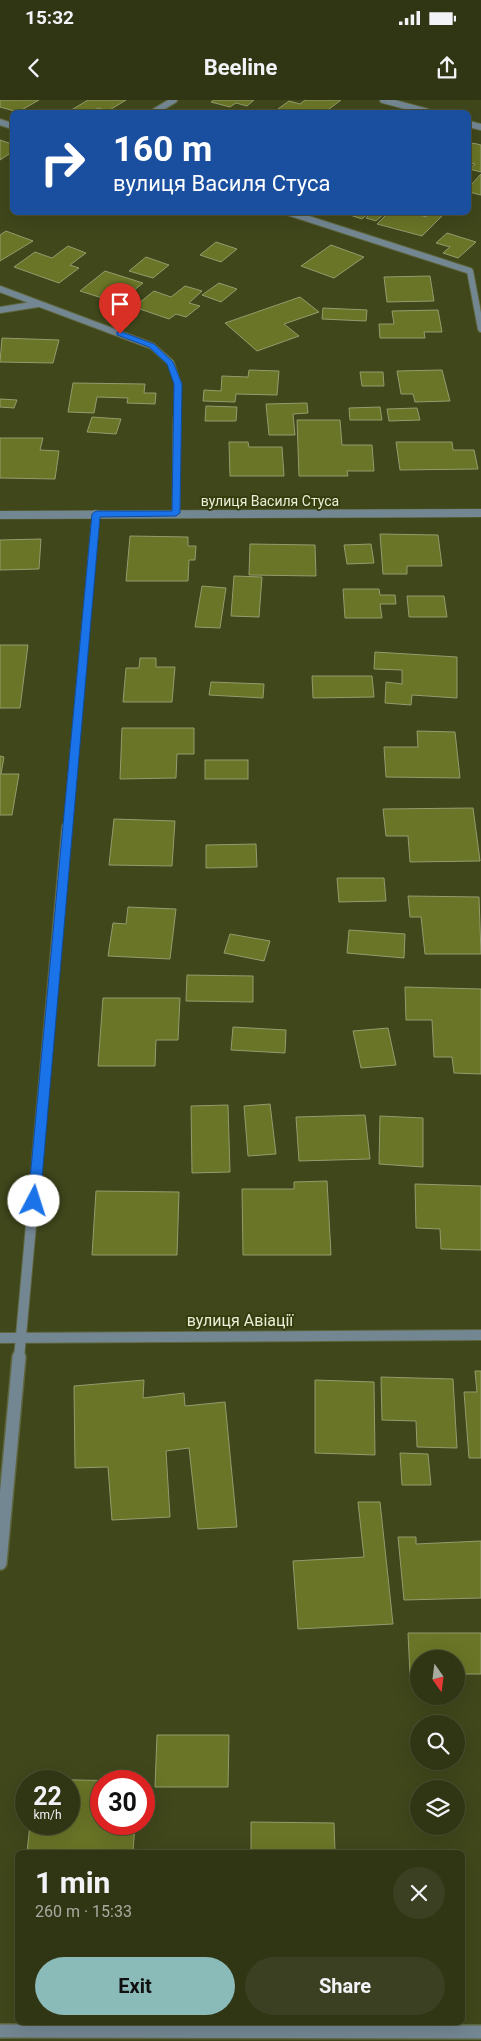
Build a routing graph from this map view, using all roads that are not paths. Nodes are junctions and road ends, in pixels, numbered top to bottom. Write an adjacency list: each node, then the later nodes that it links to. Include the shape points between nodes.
1 (174, 100): 3 (street)
2 (383, 100): 4 (street)
3 (157, 110)
4 (420, 110)
5 (296, 215): 9 (street, via 470,271)
6 (0, 290): 7 (street)
7 (39, 304): 8 (street); 10 (street, via 152,346 171,363 178,384)
8 (0, 310)
9 (481, 329)
10 (176, 513): 11 (street, вулиця Василя Стуса); 12 (street, вулиця Василя Стуса)
11 (481, 513)
12 (96, 514): 13 (street, вулиця Василя Стуса); 16 (street)
13 (0, 515)
14 (481, 1335): 16 (street, вулиця Авіації)
15 (0, 1338): 16 (street, вулиця Авіації)
16 (22, 1338): 17 (street)
17 (0, 1563)
18 (0, 2031): 19 (street)
19 (481, 2032)

